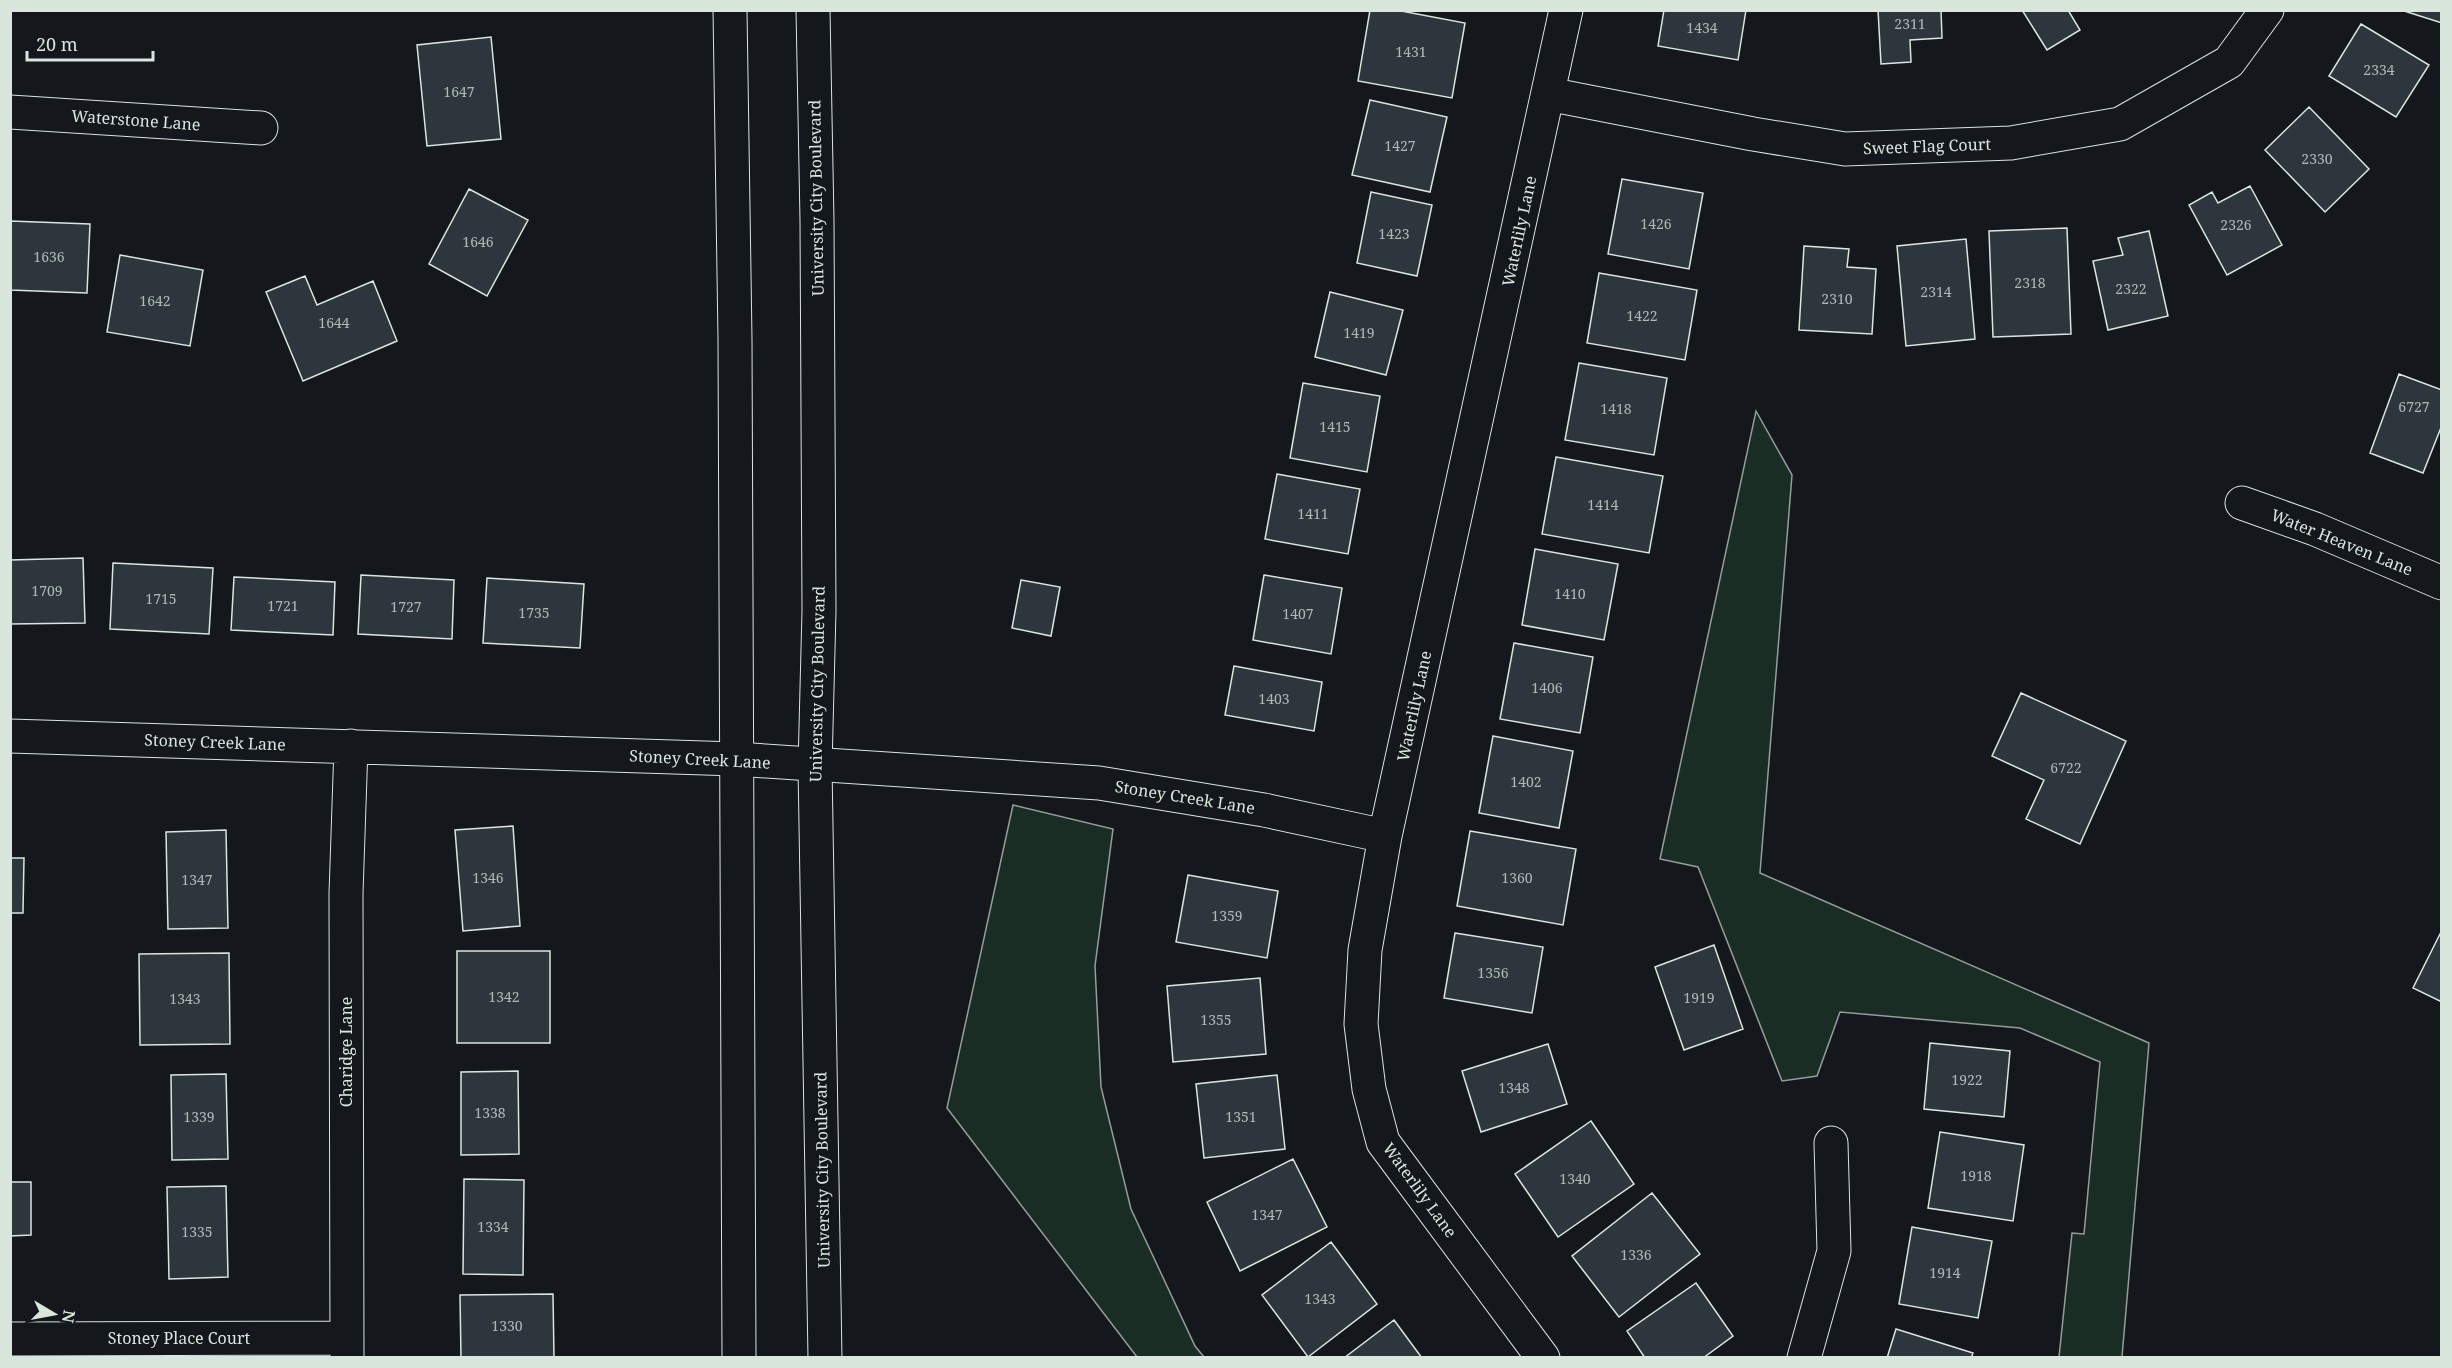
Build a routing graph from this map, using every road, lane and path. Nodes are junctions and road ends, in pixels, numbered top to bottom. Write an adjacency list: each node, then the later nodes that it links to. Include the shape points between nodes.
1 (730, 10): 12 (street)
2 (813, 10): 13 (street, University City Boulevard, via 819,600)
3 (1566, 10): 5 (street, Waterlily Lane)
4 (2267, 10): 5 (street, Sweet Flag Court, via 2229,62 2120,124 2012,143 1845,149)
5 (1548, 94): 14 (street, Waterlily Lane)
6 (10, 112): 7 (street, Waterstone Lane)
7 (261, 128)
8 (2242, 503): 9 (street, Water Heaven Lane)
9 (2442, 583)
10 (10, 736): 11 (street, Stoney Creek Lane)
11 (351, 746): 12 (street, Stoney Creek Lane); 17 (street, Charidge Lane, via 346,894)
12 (736, 759): 13 (street, Stoney Creek Lane); 18 (street)
13 (815, 766): 14 (street, Stoney Creek Lane, via 1099,783 1264,810); 19 (street, University City Boulevard)
14 (1385, 836): 20 (street, Waterlily Lane, via 1365,950 1361,1024 1369,1089 1383,1142)
15 (1831, 1143): 21 (street, via 1834,1251)
16 (10, 1339): 17 (street, Stoney Place Court)
17 (347, 1348)
18 (739, 1358)
19 (825, 1358)
20 (1543, 1358)
21 (1804, 1358)

